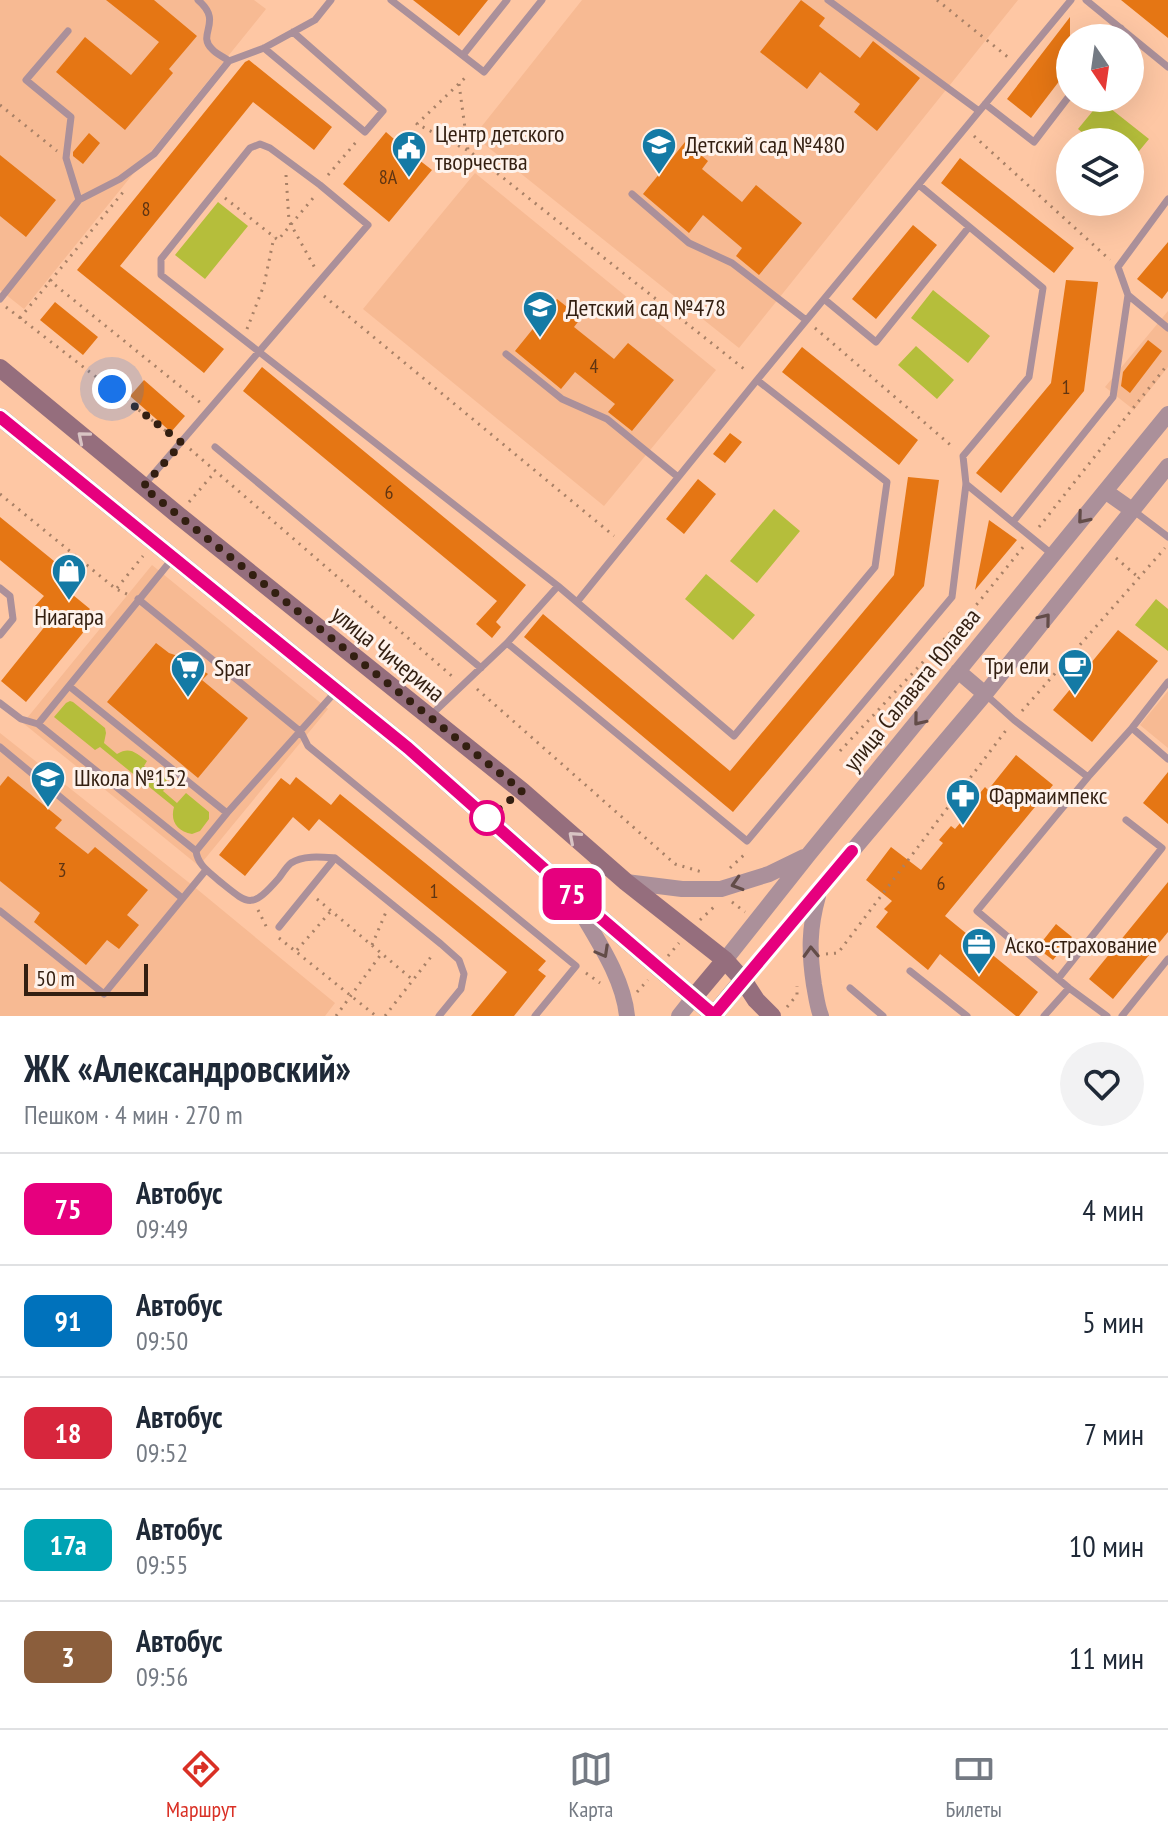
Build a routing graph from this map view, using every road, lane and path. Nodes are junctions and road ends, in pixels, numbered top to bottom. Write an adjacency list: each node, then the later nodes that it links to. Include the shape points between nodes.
1 (198, 0): 16 (lane, via 210,17 206,41)
2 (331, 0): 12 (lane, via 315,20)
3 (391, 0): 15 (lane)
4 (507, 0): 15 (lane)
5 (542, 0): 18 (lane, via 484,72)
6 (828, 0): 23 (lane)
7 (937, 0): 17 (path)
8 (1071, 0): 17 (lane)
9 (1086, 0): 10 (lane)
10 (1116, 24)
11 (68, 31): 28 (lane, via 26,80 71,117)
12 (293, 32): 14 (lane); 26 (lane, via 383,111)
13 (1144, 47): 19 (lane)
14 (264, 48): 16 (lane); 26 (lane)
15 (463, 55): 18 (lane)
16 (229, 61): 36 (lane, via 154,154)
17 (1017, 65): 21 (lane)
18 (477, 66): 20 (path)
19 (1168, 67)
20 (459, 84): 27 (path); 27 (path, via 417,124)
21 (985, 104): 23 (lane); 24 (lane, via 1034,142)
22 (0, 105): 28 (path)
23 (979, 111): 25 (lane)
24 (1057, 112)
25 (965, 128): 30 (lane); 40 (path)
26 (365, 132): 31 (path)
27 (468, 150): 55 (path)
28 (66, 158): 36 (lane)
29 (285, 159): 31 (lane); 33 (lane, via 260,144 250,148); 37 (path)
30 (919, 185): 38 (lane); 45 (lane)
31 (321, 186): 37 (path); 41 (lane, via 368,225)
32 (125, 189): 42 (path)
33 (216, 190): 39 (path); 50 (lane, via 161,259 161,275)
34 (632, 194): 48 (lane, via 689,243 732,263)
35 (1168, 199): 40 (lane)
36 (79, 200): 46 (lane)
37 (291, 226): 39 (path, via 278,240); 41 (path)
38 (969, 227): 45 (lane, via 876,342); 61 (lane, via 1043,288 1029,377)
39 (274, 237): 50 (path, via 264,285)
40 (1118, 267): 44 (lane)
41 (322, 279): 43 (lane)
42 (49, 280): 47 (path); 56 (path)
43 (314, 289): 51 (lane); 72 (path)
44 (1128, 295): 49 (lane); 69 (lane, via 1113,397)
45 (824, 299): 48 (lane)
46 (0, 301): 47 (path)
47 (20, 318): 59 (path)
48 (806, 320): 55 (lane); 61 (path)
49 (1168, 328)
50 (243, 340): 51 (lane)
51 (259, 353): 56 (lane); 76 (lane)
52 (506, 354): 63 (lane, via 562,399 607,419)
53 (1168, 364): 70 (path)
54 (0, 368): 65 (main road, улица Чичерина, one-way to 54)
55 (757, 380): 63 (lane); 79 (lane, via 887,482 875,567 734,736)
56 (210, 410): 59 (lane)
57 (1168, 414): 66 (street, улица Салавата Юлаева)
58 (0, 417): 75 (main road)
59 (182, 443): 65 (lane); 84 (path, via 454,678)
60 (215, 447): 82 (lane)
61 (963, 456): 64 (lane)
62 (1167, 470): 68 (street)
63 (678, 477): 72 (lane)
64 (966, 484): 69 (lane); 81 (lane, via 952,597 747,841)
65 (143, 487): 90 (main road, улица Чичерина)
66 (1105, 491): 68 (street); 74 (street, улица Салавата Юлаева, one-way to 74)
67 (0, 494): 78 (path, via 116,589)
68 (1132, 510): 71 (lane); 88 (street, one-way to 68)
69 (1013, 522): 70 (lane)
70 (1031, 537): 74 (lane); 96 (path, via 978,603)
71 (1168, 537)
72 (623, 544): 79 (lane)
73 (1168, 545): 91 (path)
74 (1053, 555): 83 (street, улица Салавата Юлаева)
75 (173, 558): 78 (lane); 87 (main road)
76 (558, 586): 79 (lane); 81 (lane)
77 (0, 588): 80 (lane, via 10,596 13,619)
78 (138, 599): 86 (lane); 94 (lane)
79 (577, 602)
80 (0, 635)
81 (507, 643): 82 (lane)
82 (481, 668): 84 (lane)
83 (958, 671): 88 (street); 103 (street, улица Салавата Юлаева, one-way to 103)
84 (468, 681): 90 (lane); 106 (path, via 675,864)
85 (1168, 682): 93 (lane)
86 (69, 686): 92 (lane); 99 (lane)
87 (337, 690): 94 (lane); 110 (main road)
88 (985, 694): 91 (lane); 108 (street)
89 (0, 703): 92 (lane)
90 (429, 718): 107 (main road, улица Чичерина, one-way to 90)
91 (1014, 720): 98 (lane); 125 (path, via 838,953)
92 (38, 724): 101 (lane)
93 (1132, 728): 97 (lane); 98 (lane)
94 (301, 732): 99 (lane); 128 (lane, via 308,746)
95 (0, 747): 112 (lane)
96 (840, 751)
97 (1168, 759)
98 (1088, 777): 131 (lane, via 977,911)
99 (227, 813): 101 (lane)
100 (1126, 820): 131 (lane, via 1162,848)
101 (196, 851): 105 (lane)
102 (745, 854): 111 (path, via 723,873)
103 (809, 854): 111 (street, one-way to 111); 117 (street, улица Салавата Юлаева)
104 (335, 858): 109 (lane); 113 (lane, via 291,863); 114 (lane)
105 (206, 870): 112 (lane); 113 (lane, via 243,900)
106 (707, 873)
107 (626, 882): 111 (street); 119 (main road, улица Чичерина)
108 (821, 888): 125 (street, one-way to 108); 133 (street)
109 (308, 891): 116 (path); 120 (lane)
110 (569, 891): 129 (main road); 139 (street, one-way to 139)
111 (726, 892): 117 (path); 119 (path)
112 (182, 898): 115 (lane, via 104,994)
113 (253, 901): 118 (path)
114 (390, 903): 121 (lane); 122 (path)
115 (0, 911)
116 (331, 911): 122 (path); 123 (path)
117 (757, 921): 127 (street, улица Салавата Юлаева)
118 (268, 929)
119 (688, 931): 127 (main road, улица Чичерина); 129 (path)
120 (278, 932): 123 (path)
121 (441, 944): 132 (path); 144 (lane, via 459,960 464,974 461,989)
122 (372, 945): 124 (path)
123 (296, 951): 138 (path)
124 (382, 953): 132 (path); 138 (path)
125 (809, 954): 151 (street)
126 (1168, 959): 156 (lane)
127 (725, 960): 133 (main road, улица Чичерина); 140 (main road, улица Салавата Юлаева)
128 (576, 966): 135 (path); 145 (lane)
129 (658, 968): 139 (path, via 640,991); 140 (main road)
130 (910, 971): 153 (lane)
131 (1058, 979): 137 (lane)
132 (413, 980): 143 (path)
133 (743, 980): 148 (main road); 149 (main road, улица Чичерина)
134 (797, 983): 150 (path, via 797,995)
135 (604, 985)
136 (850, 988): 152 (lane)
137 (1069, 988): 154 (lane); 155 (lane)
138 (350, 995): 141 (path); 142 (path)
139 (624, 996): 146 (street)
140 (694, 997): 147 (street); 148 (main road)
141 (336, 1016)
142 (376, 1016)
143 (385, 1016)
144 (439, 1016)
145 (535, 1016)
146 (627, 1016)
147 (679, 1016)
148 (714, 1016)
149 (772, 1016)
150 (779, 1016)
151 (821, 1016)
152 (883, 1016)
153 (967, 1016)
154 (1044, 1016)
155 (1107, 1016)
156 (1122, 1016)

